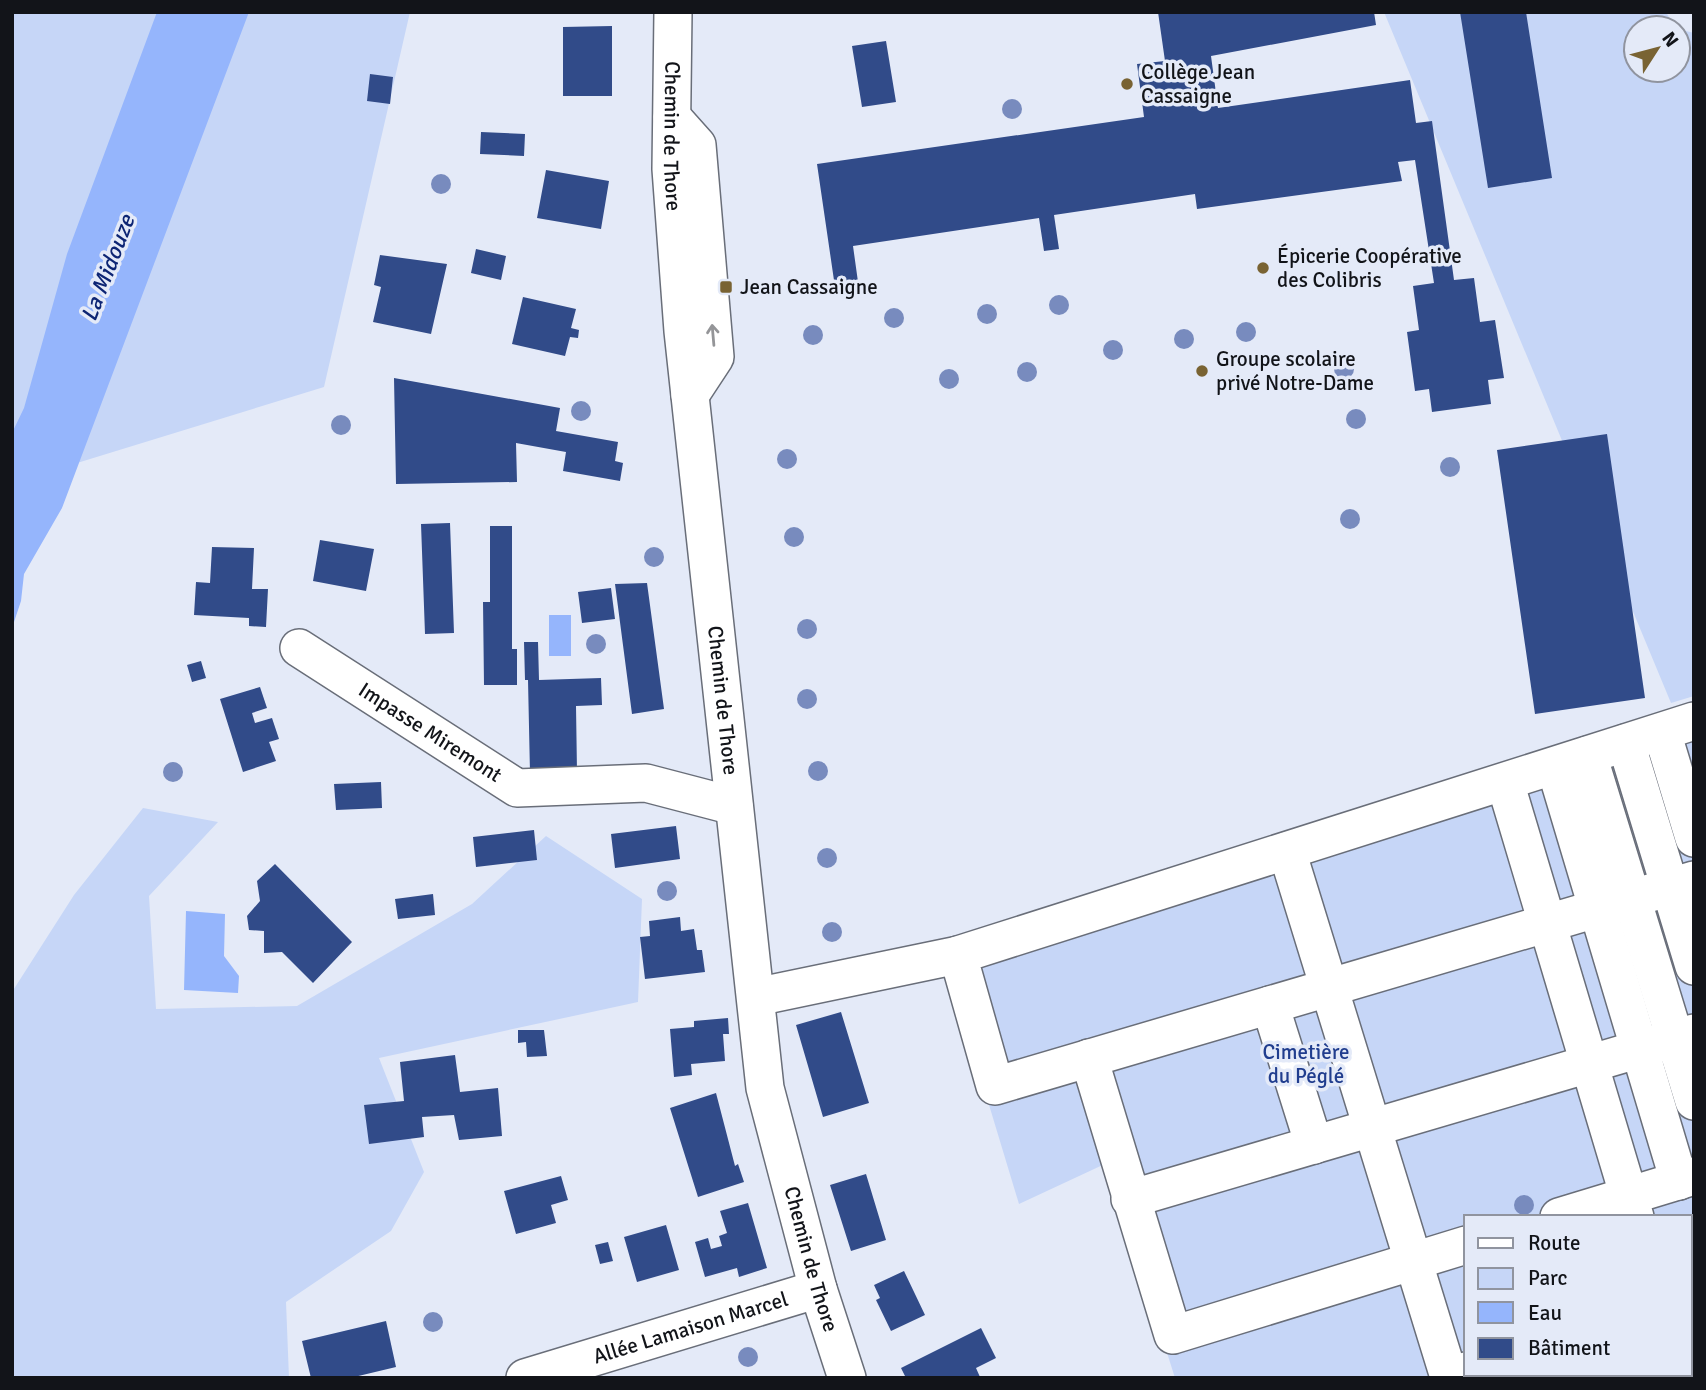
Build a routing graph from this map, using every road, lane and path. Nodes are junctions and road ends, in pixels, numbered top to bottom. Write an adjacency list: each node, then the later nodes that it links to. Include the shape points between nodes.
1 (673, 12): 7 (street, Chemin de Thore, via 673,192)
2 (299, 648): 7 (street, Impasse Miremont, via 517,788 646,783)
3 (1678, 727): 4 (street); 8 (street)
4 (1626, 743): 5 (street); 10 (street)
5 (1572, 760): 6 (street); 11 (street); 12 (street)
6 (1504, 782): 9 (street); 13 (street)
7 (734, 806): 17 (street, Chemin de Thore)
8 (1694, 838)
9 (1287, 850): 14 (street); 16 (street)
10 (1682, 883): 11 (street); 15 (street)
11 (1632, 898): 12 (street); 19 (street)
12 (1597, 908): 13 (street); 20 (street)
13 (1546, 923): 16 (street); 22 (street)
14 (958, 955): 17 (street); 21 (street, via 995,1086)
15 (1694, 966)
16 (1329, 987): 18 (street); 24 (street)
17 (756, 997): 32 (street, Chemin de Thore, via 765,1088)
18 (1270, 1005): 21 (street); 25 (street)
19 (1684, 1036): 20 (street); 23 (street)
20 (1639, 1049): 22 (street); 26 (street)
21 (1089, 1058): 27 (street)
22 (1589, 1064): 24 (street); 28 (street)
23 (1694, 1101)
24 (1372, 1128): 25 (street); 31 (street)
25 (1314, 1145): 27 (street)
26 (1686, 1178): 28 (street)
27 (1130, 1199): 31 (street, via 1173,1335)
28 (1631, 1206): 29 (street)
29 (1572, 1215)
30 (1464, 1246): 31 (street)
31 (1413, 1261): 33 (street, via 1449,1377)
32 (818, 1289): 34 (street, Allée Lamaison Marcel); 35 (street, Chemin de Thore)
33 (1464, 1372)
34 (525, 1378)
35 (847, 1378)

